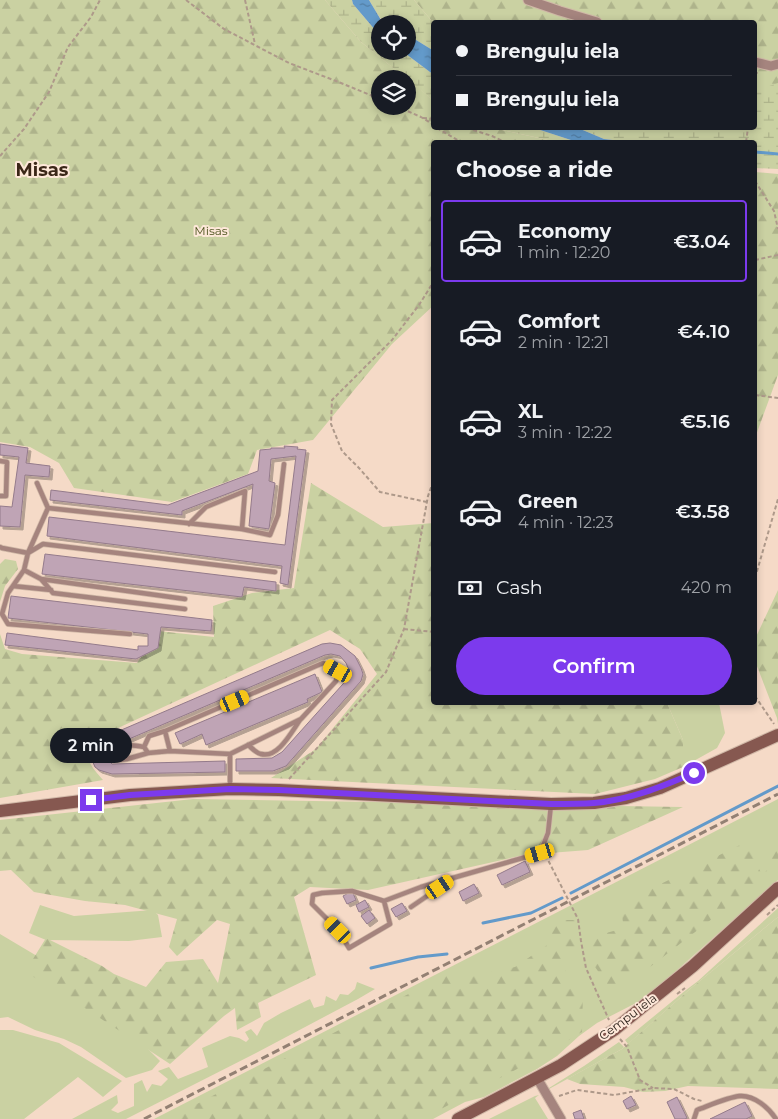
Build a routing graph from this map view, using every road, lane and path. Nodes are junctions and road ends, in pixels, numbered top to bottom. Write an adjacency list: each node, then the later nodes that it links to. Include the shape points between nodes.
1 (100, 0): 18 (path, via 68,46 50,92)
2 (186, 0): 6 (path, via 224,29)
3 (245, 0): 6 (path)
4 (528, 0): 5 (street)
5 (590, 20)
6 (255, 45): 9 (path, via 289,63)
7 (757, 62): 8 (street)
8 (778, 64)
9 (371, 95)
10 (415, 115): 11 (path)
11 (421, 118): 12 (path); 13 (path)
12 (431, 119)
13 (431, 124)
14 (440, 130): 16 (path)
15 (473, 130): 17 (path)
16 (458, 140)
17 (501, 140)
18 (0, 156)
19 (757, 184): 20 (path, via 774,211)
20 (778, 229)
21 (778, 255): 22 (path)
22 (757, 260)
23 (431, 286): 32 (path, via 392,340 332,400 331,424 342,451 380,492)
24 (757, 395): 25 (path)
25 (778, 398)
26 (0, 461): 30 (lane, via 7,462 6,496)
27 (284, 464): 35 (lane, via 278,515 270,535)
28 (36, 484): 33 (lane)
29 (431, 488): 32 (path)
30 (0, 496)
31 (778, 498): 38 (path)
32 (427, 502): 46 (path)
33 (48, 508): 34 (lane); 37 (lane)
34 (189, 524): 35 (lane); 35 (lane, via 206,507 245,491)
35 (242, 529)
36 (0, 549): 37 (lane)
37 (28, 553): 39 (lane); 40 (lane, via 43,544)
38 (757, 569)
39 (24, 570): 41 (lane); 42 (lane)
40 (275, 572)
41 (41, 579): 43 (lane); 44 (lane)
42 (13, 586): 43 (lane); 48 (lane, via 2,614 8,624)
43 (51, 590): 45 (lane, via 53,593)
44 (184, 599)
45 (185, 609)
46 (404, 629): 47 (path); 60 (path, via 386,672)
47 (431, 632)
48 (130, 634)
49 (757, 699): 51 (path)
50 (301, 719): 52 (lane, via 336,681 338,671 323,663); 54 (lane); 54 (lane, via 278,750 268,756 259,754)
51 (778, 730)
52 (165, 731): 55 (lane, via 149,736); 56 (lane)
53 (778, 735): 61 (street, via 660,788 634,796 594,803)
54 (248, 745): 58 (lane)
55 (144, 747): 57 (lane); 57 (lane, via 124,745 116,749 117,755 120,760)
56 (170, 751): 57 (lane); 58 (lane)
57 (148, 753)
58 (230, 754): 59 (lane)
59 (230, 789): 60 (street); 62 (street, via 130,795)
60 (279, 790): 61 (street)
61 (551, 804): 63 (lane)
62 (0, 811)
63 (545, 841): 64 (lane, via 540,853); 68 (path, via 547,858 578,918 586,968)
64 (455, 877): 66 (lane); 67 (lane)
65 (778, 888): 68 (street, Cempu iela, via 693,966)
66 (384, 901): 66 (lane, via 352,891 313,895 312,904 338,930 350,948 390,924)
67 (411, 907)
68 (614, 1030): 69 (street, Cempu iela); 70 (path, via 627,1047 640,1080)
69 (537, 1078): 71 (street); 73 (street, Cempu iela)
70 (654, 1088): 71 (path, via 614,1095 577,1090); 72 (path, via 674,1090 694,1099)
71 (549, 1099): 74 (street)
72 (717, 1103): 75 (lane, via 697,1110); 76 (lane, via 741,1096 756,1100)
73 (458, 1119)
74 (561, 1119)
75 (694, 1119)
76 (776, 1119)

